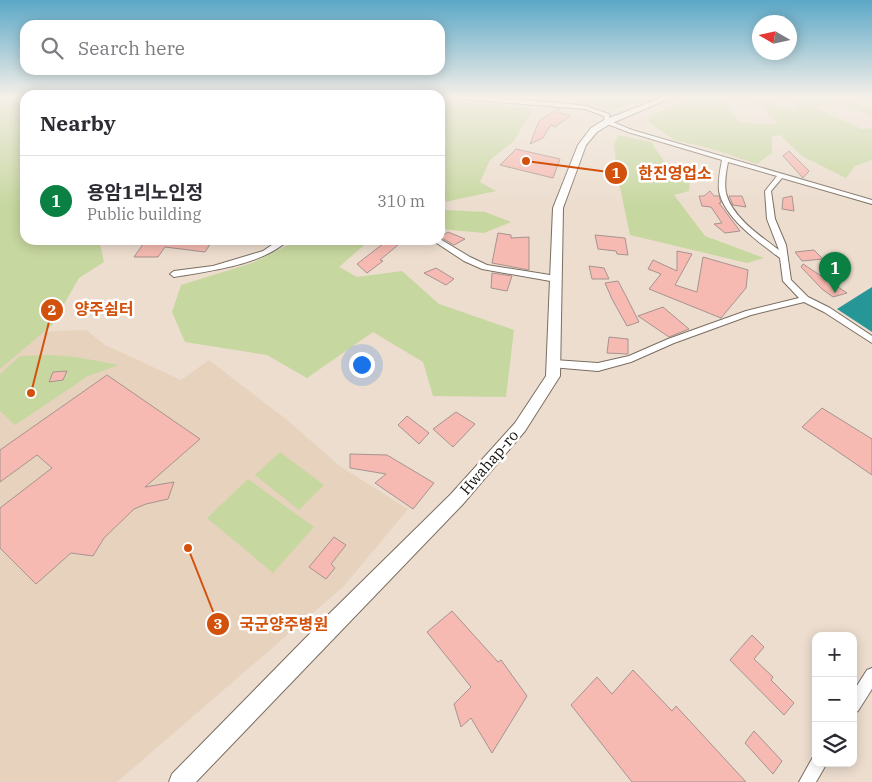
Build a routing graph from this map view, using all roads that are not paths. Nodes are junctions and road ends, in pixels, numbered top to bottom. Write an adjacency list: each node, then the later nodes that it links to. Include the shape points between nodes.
1 (591, 133): 10 (main road, Hwahap-ro, via 582,145 558,208)
2 (639, 133): 3 (street)
3 (725, 158): 4 (street); 8 (street, via 723,194 733,212 764,243)
4 (781, 176): 5 (street); 8 (street, via 768,191 771,219)
5 (872, 202)
6 (277, 245): 9 (street, via 266,253 214,268)
7 (444, 245): 10 (street, via 485,267)
8 (784, 257): 11 (street, via 787,281)
9 (174, 274)
10 (556, 279): 13 (main road, Hwahap-ro)
11 (805, 299): 12 (street); 13 (street, via 749,314 671,341 631,359 598,366)
12 (872, 340)
13 (554, 364): 17 (main road, Hwahap-ro, via 554,376 541,400 481,474)
14 (872, 675): 15 (street)
15 (857, 699)
16 (816, 767): 18 (street)
17 (180, 782)
18 (807, 782)

